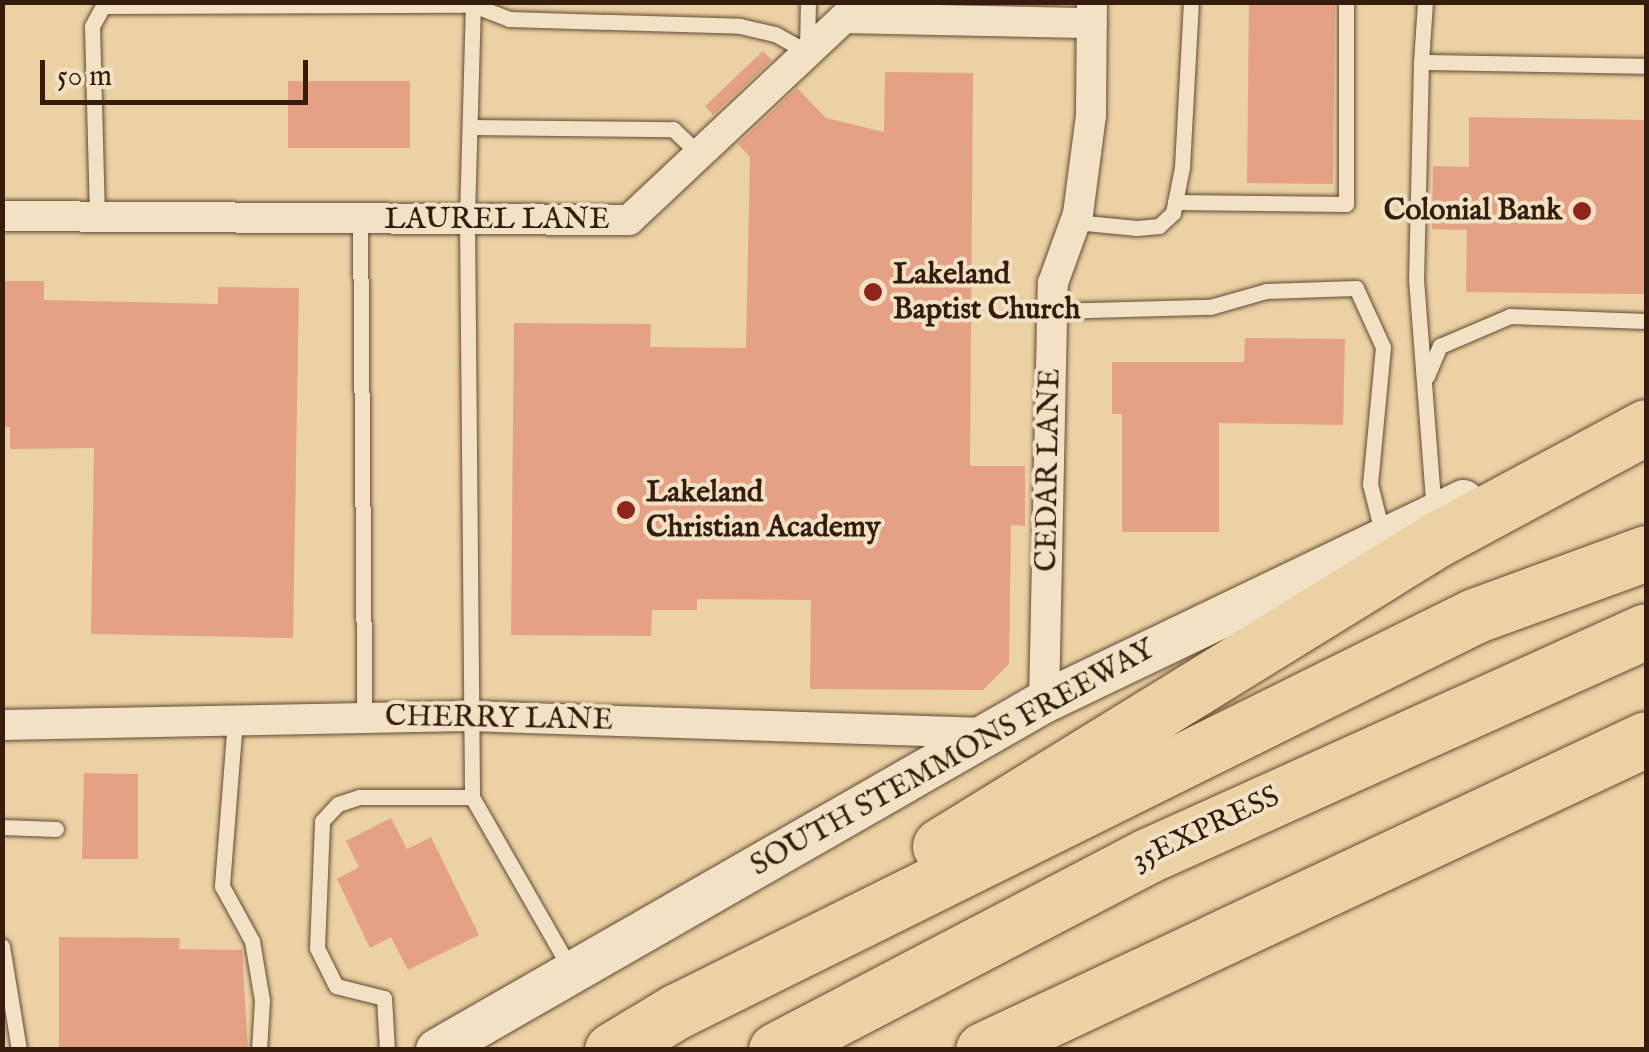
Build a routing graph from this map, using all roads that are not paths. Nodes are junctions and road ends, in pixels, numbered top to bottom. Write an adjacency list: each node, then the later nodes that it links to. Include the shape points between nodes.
1 (808, 2): 7 (lane)
2 (1191, 2): 12 (lane)
3 (1346, 2): 12 (lane, via 1346,204)
4 (1425, 2): 8 (lane)
5 (474, 4): 7 (lane, via 509,19 740,26 775,34); 10 (lane); 14 (lane, via 103,6 92,26)
6 (1092, 13): 7 (street, LAUREL LANE, via 844,18); 17 (street, CEDAR LANE, via 1091,115)
7 (808, 52): 11 (street, LAUREL LANE)
8 (1421, 62): 9 (lane); 20 (lane, via 1416,294)
9 (1646, 66)
10 (470, 127): 11 (lane, via 673,129); 16 (lane)
11 (699, 154): 16 (street, LAUREL LANE, via 628,220)
12 (1175, 202): 17 (lane, via 1159,226)
13 (2, 216): 14 (street, LAUREL LANE)
14 (97, 217): 15 (street, LAUREL LANE)
15 (360, 219): 16 (street, LAUREL LANE); 28 (lane)
16 (468, 220): 27 (lane)
17 (1075, 222): 18 (street, CEDAR LANE, via 1054,283)
18 (1052, 311): 23 (lane, via 1210,306 1266,290 1356,288 1382,347 1370,484); 26 (street, CEDAR LANE)
19 (1646, 321): 20 (lane, via 1510,316 1440,346)
20 (1427, 376): 22 (lane)
21 (1646, 424): 22 (highway)
22 (1435, 526): 23 (main road, SOUTH STEMMONS FREEWAY); 38 (highway)
23 (1382, 536): 26 (main road, SOUTH STEMMONS FREEWAY)
24 (1646, 554): 38 (highway, via 1474,616)
25 (1646, 631): 44 (highway, 35EXPRESS, via 1147,856)
26 (1044, 702): 31 (main road, SOUTH STEMMONS FREEWAY)
27 (469, 716): 28 (street, CHERRY LANE); 31 (street, CHERRY LANE); 33 (lane)
28 (364, 718): 29 (street, CHERRY LANE)
29 (235, 720): 30 (street, CHERRY LANE); 40 (lane, via 222,886 252,941 262,1000)
30 (2, 725)
31 (995, 733): 37 (main road, SOUTH STEMMONS FREEWAY)
32 (1646, 738): 45 (highway)
33 (472, 797): 37 (lane); 41 (lane, via 359,796 338,804 322,821 316,948 336,986 384,998)
34 (2, 827): 35 (lane)
35 (56, 828)
36 (2, 946): 39 (lane)
37 (570, 968): 42 (main road, SOUTH STEMMONS FREEWAY)
38 (677, 1011): 43 (highway)
39 (19, 1050)
40 (259, 1050)
41 (388, 1050)
42 (437, 1050)
43 (612, 1050)
44 (776, 1050)
45 (982, 1050)

